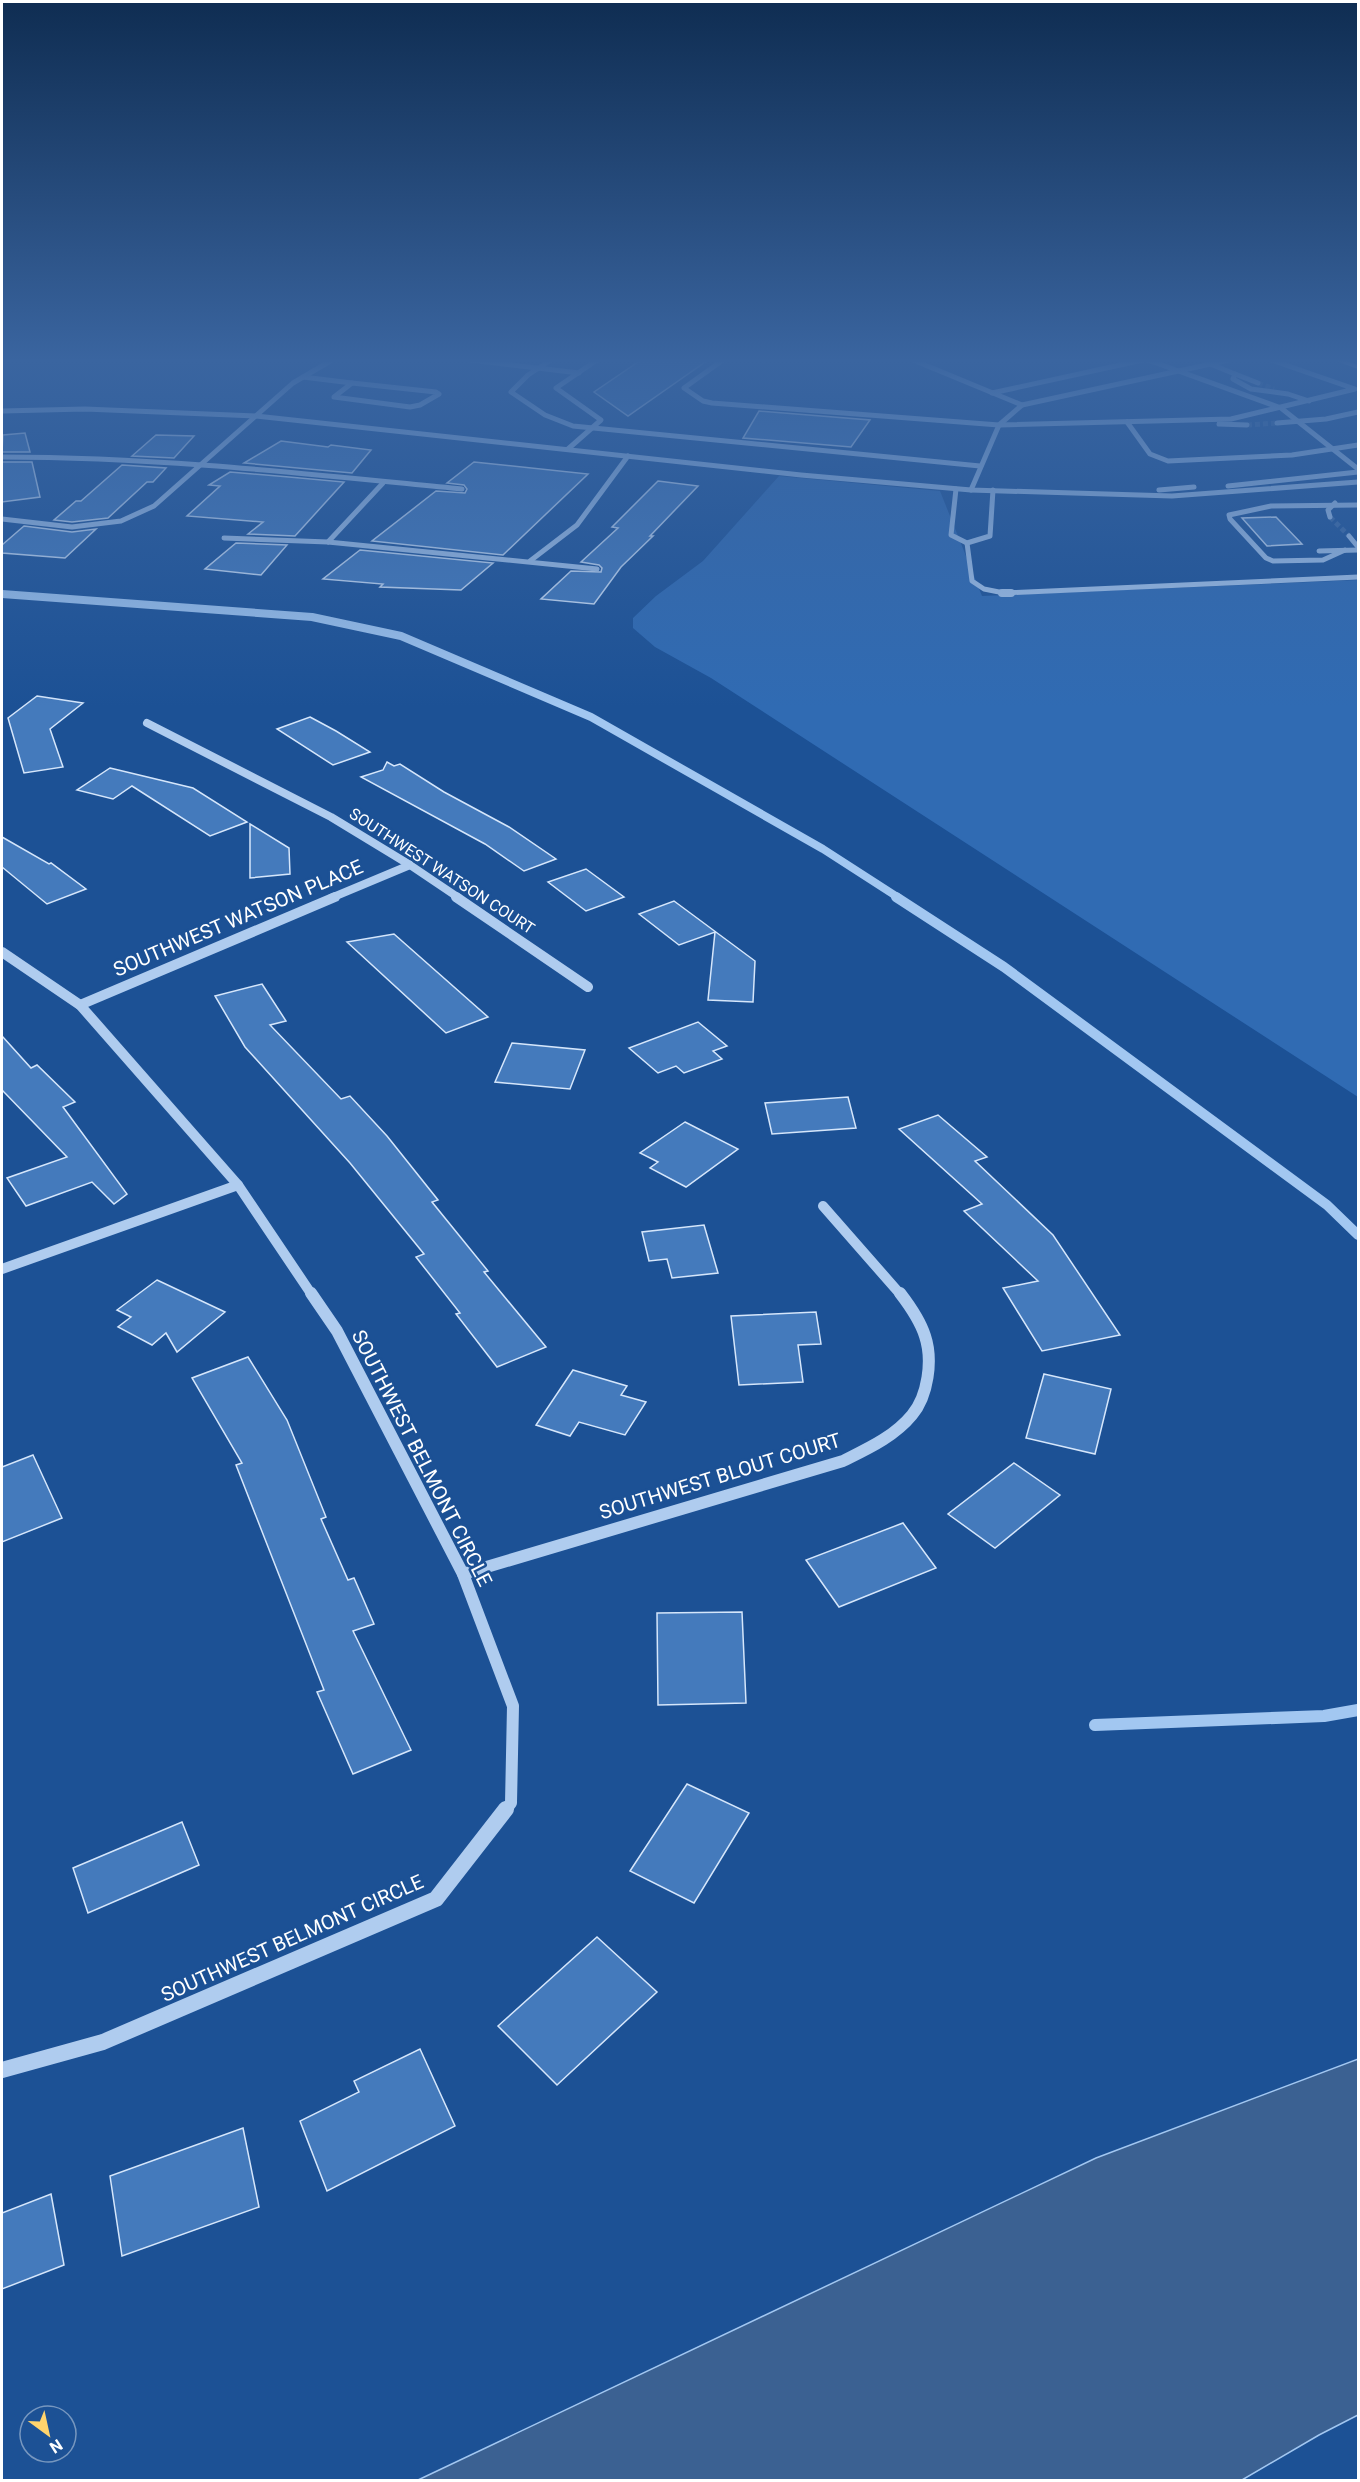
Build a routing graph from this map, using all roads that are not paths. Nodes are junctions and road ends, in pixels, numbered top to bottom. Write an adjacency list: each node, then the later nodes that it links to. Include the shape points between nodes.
1 (187, 476): 17 (street, via 154,506 121,520 72,527)
2 (318, 476): 8 (street)
3 (613, 476): 25 (street, via 577,525)
4 (825, 476): 10 (street)
5 (976, 476): 11 (street)
6 (1318, 476): 13 (street)
7 (1359, 482): 13 (street, via 1172,496)
8 (383, 483): 9 (street); 20 (street)
9 (462, 489)
10 (956, 489): 11 (street); 21 (street, via 951,535)
11 (971, 490): 12 (street)
12 (993, 490): 13 (street); 21 (street, via 990,536)
13 (1133, 493)
14 (1335, 503): 15 (street); 16 (street, via 1328,510); 26 (street, via 1253,509 1229,515 1266,558)
15 (1359, 505)
16 (1330, 517)
17 (2, 519)
18 (1348, 536): 22 (street)
19 (224, 538): 20 (street)
20 (328, 542): 25 (street)
21 (966, 543): 29 (street, via 972,581 984,589 1005,593)
22 (1359, 548): 23 (street)
23 (1345, 550): 24 (street); 26 (street, via 1323,560)
24 (1319, 551)
25 (530, 561): 27 (street)
26 (1292, 562): 29 (street)
27 (597, 569)
28 (1359, 577): 29 (street)
29 (1307, 579)
30 (147, 723): 31 (street, SOUTHWEST WATSON COURT, via 331,817)
31 (410, 865): 33 (street, SOUTHWEST WATSON COURT); 34 (street, SOUTHWEST WATSON PLACE)
32 (2, 952): 34 (street, SOUTHWEST BELMONT CIRCLE)
33 (588, 987)
34 (80, 1005): 35 (street, SOUTHWEST BELMONT CIRCLE)
35 (238, 1185): 37 (street); 38 (street, SOUTHWEST BELMONT CIRCLE, via 337,1331)
36 (823, 1206): 38 (street, SOUTHWEST BLOUT COURT, via 912,1309 925,1335 927,1376 923,1399 912,1415 870,1448 843,1461)
37 (2, 1269)
38 (462, 1574): 39 (street, SOUTHWEST BELMONT CIRCLE, via 513,1706 511,1803 436,1899 103,2042)
39 (2, 2070)

